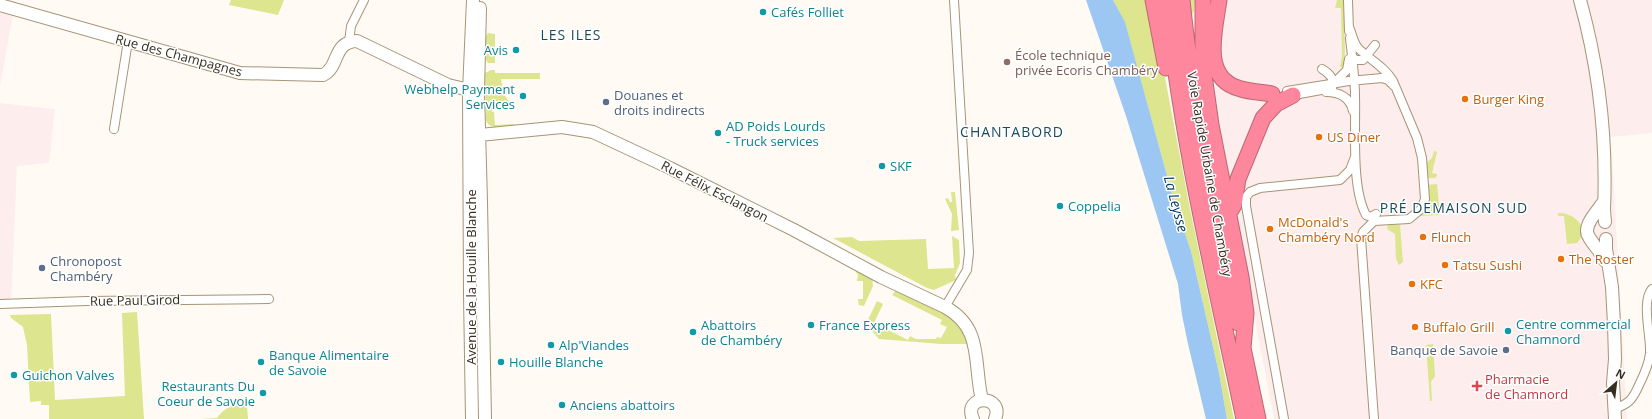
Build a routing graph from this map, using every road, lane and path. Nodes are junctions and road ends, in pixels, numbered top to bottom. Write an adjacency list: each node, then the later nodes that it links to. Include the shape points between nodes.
1 (364, 0): 16 (street, via 351,26)
2 (473, 0): 25 (main road)
3 (480, 0): 25 (main road)
4 (954, 0): 44 (street, via 969,253 967,270)
5 (1153, 0): 32 (highway, via 1169,85)
6 (1167, 0): 32 (highway, Voie Rapide Urbaine de Chambéry)
7 (1182, 0): 45 (highway, Voie Rapide Urbaine de Chambéry, via 1199,121)
8 (1203, 0): 14 (highway)
9 (1219, 0): 23 (highway, via 1213,57 1216,70)
10 (1348, 0): 13 (street)
11 (1580, 0): 33 (main road, via 1598,85 1604,137)
12 (0, 5): 15 (main road, Rue des Champagnes)
13 (1349, 27): 17 (street); 19 (street); 22 (street, via 1349,66)
14 (1202, 38): 23 (highway, via 1209,68 1215,80); 34 (highway, via 1207,98)
15 (128, 42): 16 (main road, Rue des Champagnes, via 240,72 313,75 327,73 341,48); 29 (street)
16 (349, 42): 25 (main road, via 356,41 448,86)
17 (1356, 44): 18 (street); 18 (street, via 1371,45)
18 (1368, 55): 19 (street, via 1360,61); 24 (street, via 1388,73)
19 (1352, 56): 21 (street)
20 (1322, 69): 22 (street, via 1331,76)
21 (1355, 80): 22 (street); 24 (street, via 1382,78); 28 (street)
22 (1334, 83): 26 (street, via 1332,88); 27 (street)
23 (1228, 87): 27 (highway, via 1232,93 1247,97)
24 (1396, 88): 55 (street, via 1422,158 1425,199 1421,209 1409,220 1374,221 1363,232 1361,238)
25 (473, 91): 30 (main road)
26 (1316, 92): 27 (street); 28 (street, via 1342,94 1352,107)
27 (1284, 93): 34 (highway, via 1263,118 1238,179 1234,206)
28 (1355, 128): 31 (street)
29 (114, 129)
30 (474, 136): 44 (main road, Rue Félix Esclangon, via 555,127 593,132 670,168); 48 (main road, Avenue de la Houille Blanche, via 470,294); 49 (main road, Avenue de la Houille Blanche, via 481,202)
31 (1356, 157): 35 (street, via 1361,206 1368,217); 54 (street, via 1350,170 1340,180 1260,188 1252,190 1246,197 1250,238)
32 (1193, 171): 52 (highway, Voie Rapide Urbaine de Chambéry)
33 (1604, 201): 36 (main road); 37 (main road)
34 (1230, 213): 45 (highway, via 1246,313)
35 (1376, 214)
36 (1606, 222): 37 (main road, via 1598,220); 38 (main road, via 1609,232)
37 (1590, 223): 39 (main road, via 1587,236)
38 (1606, 239): 39 (main road, via 1600,242); 40 (main road)
39 (1593, 241): 40 (main road, via 1601,251)
40 (1608, 268): 47 (main road, via 1612,287 1614,330)
41 (1652, 289): 47 (street, via 1646,300 1650,345 1648,362 1631,399)
42 (270, 299): 43 (street, Rue Paul Girod, via 87,300)
43 (0, 304)
44 (945, 307): 46 (main road, Rue Félix Esclangon, via 958,316 972,336)
45 (1243, 348): 53 (highway, Voie Rapide Urbaine de Chambéry)
46 (982, 400): 50 (main road, via 972,407); 51 (main road, via 990,401 995,406)
47 (1614, 414)
48 (472, 419)
49 (485, 419)
50 (973, 419)
51 (995, 419)
52 (1244, 419)
53 (1258, 419)
54 (1284, 419)
55 (1374, 419)

